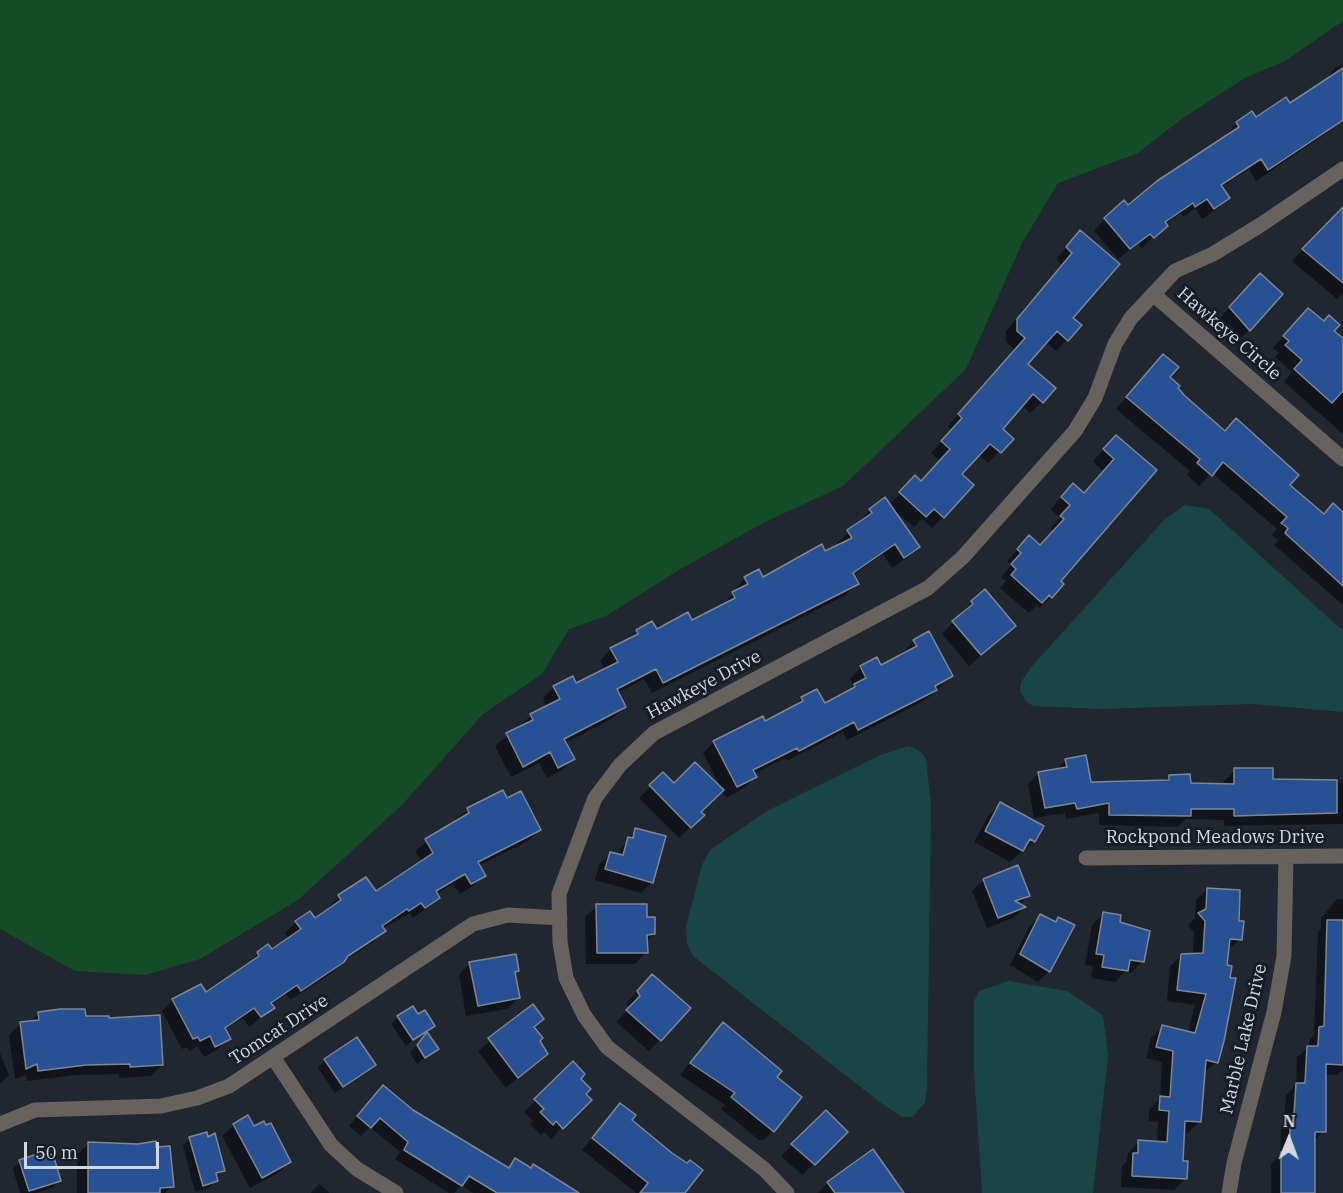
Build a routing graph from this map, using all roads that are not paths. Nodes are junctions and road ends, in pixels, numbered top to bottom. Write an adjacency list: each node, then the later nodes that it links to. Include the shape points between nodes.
1 (1343, 169): 2 (street, Hawkeye Circle, via 1213,254 1175,271)
2 (1153, 294): 3 (street, Hawkeye Circle); 7 (street, Hawkeye Drive, via 1115,344 1095,398 1075,431 963,557 928,588 654,733 620,765 596,798 580,834 560,894)
3 (1343, 459)
4 (1343, 856): 5 (street, Rockpond Meadows Drive)
5 (1286, 857): 6 (street, Rockpond Meadows Drive); 12 (street, Marble Lake Drive, via 1284,956)
6 (1086, 858)
7 (560, 918): 8 (street, Tomcat Drive, via 508,915 473,924); 11 (street, Hawkeye Drive, via 566,978 584,1015 607,1047 764,1169)
8 (273, 1057): 9 (street, Tomcat Drive, via 229,1086 197,1098 161,1106 35,1110); 10 (street, via 331,1145 357,1169)
9 (0, 1124)
10 (396, 1193)
11 (787, 1193)
12 (1229, 1193)

